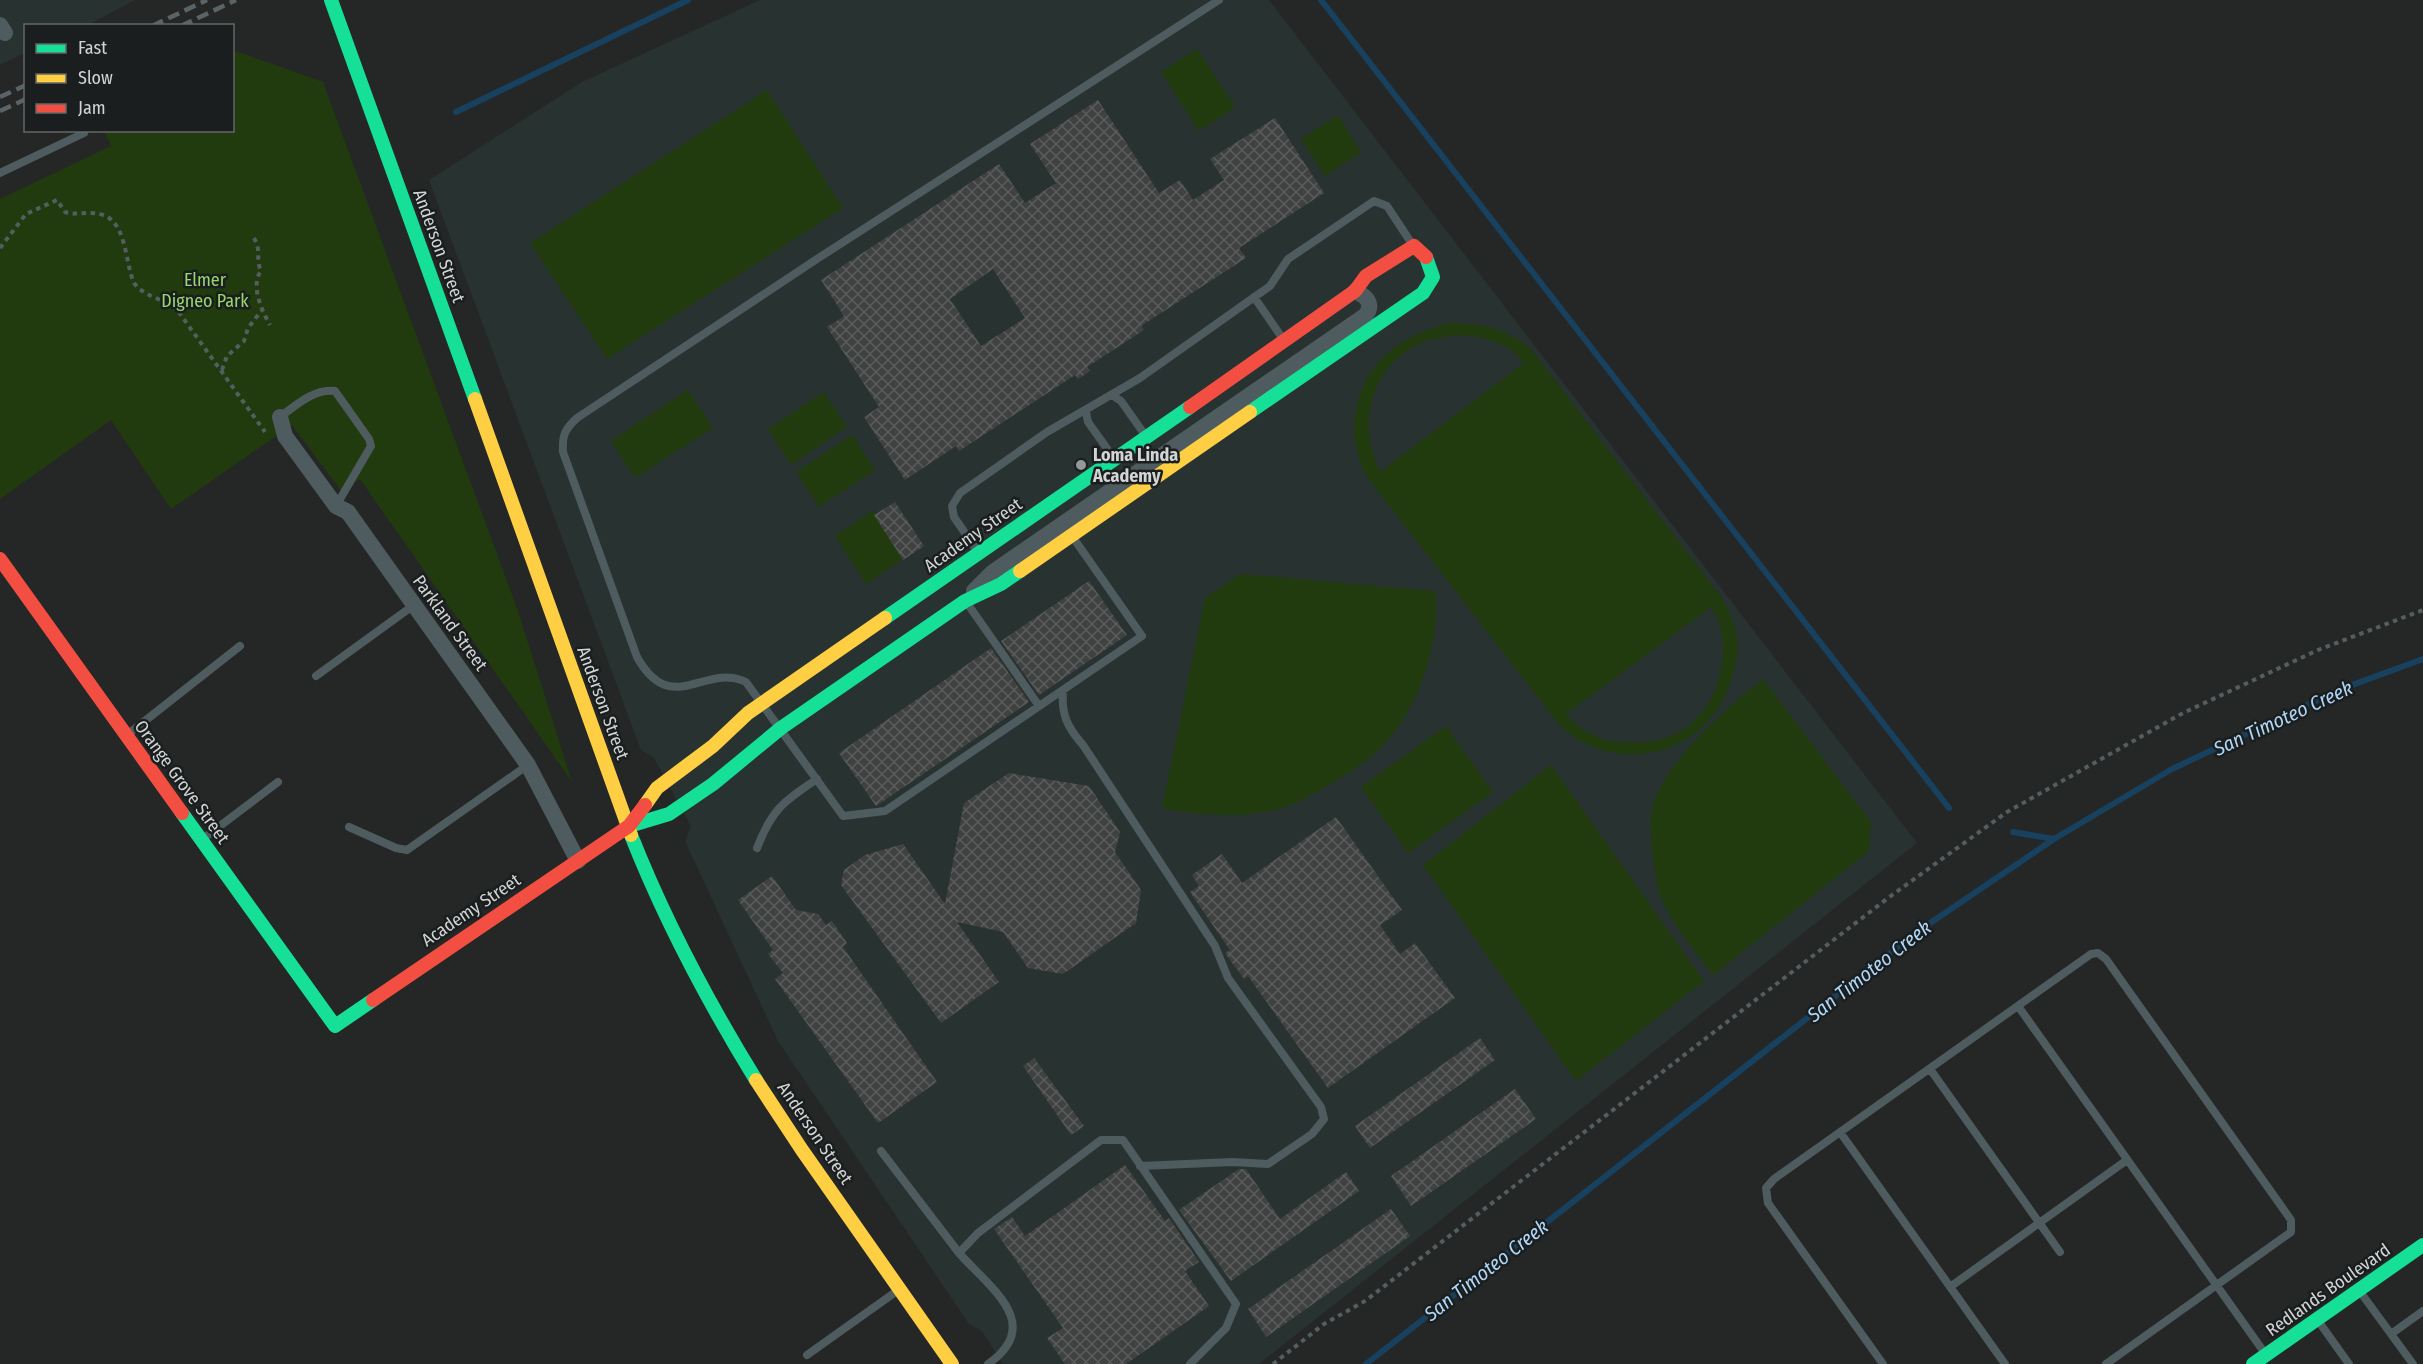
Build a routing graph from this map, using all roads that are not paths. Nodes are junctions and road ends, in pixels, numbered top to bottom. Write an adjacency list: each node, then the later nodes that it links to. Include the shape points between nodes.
1 (331, 0): 30 (street, Anderson Street)
2 (1219, 0): 23 (lane, via 820,257 565,429 563,452 646,674 661,685 677,688 727,677 739,679)
3 (84, 133): 4 (lane)
4 (0, 173)
5 (1414, 246): 6 (street, Academy Street, via 1366,276); 7 (lane, via 1387,206 1374,201 1288,259 1276,279); 15 (street, Academy Street, via 1427,258 1433,277 1423,293)
6 (1355, 291): 8 (street, Academy Street); 18 (street, Academy Street, via 1369,302 1366,315 993,572)
7 (1254, 297): 8 (lane); 9 (lane)
8 (1284, 342): 12 (street, Academy Street)
9 (1112, 395): 10 (lane); 12 (lane, via 1121,401)
10 (1086, 412): 13 (lane, via 1088,422); 16 (lane, via 1047,432 960,493 952,506 954,517)
11 (280, 417): 14 (street, Parkland Street, via 285,436); 14 (lane, via 325,389 335,391 369,439 370,446)
12 (1147, 438): 13 (street, Academy Street)
13 (1115, 460): 16 (street, Academy Street)
14 (336, 506): 19 (street, Parkland Street, via 348,512)
15 (1072, 536): 18 (street, Academy Street, via 1001,584); 22 (lane, via 1142,636)
16 (979, 554): 23 (street, Academy Street)
17 (0, 559): 26 (street, Orange Grove Street)
18 (965, 601): 24 (lane); 25 (street, Academy Street)
19 (414, 605): 21 (lane); 27 (street, Parkland Street)
20 (240, 646): 26 (lane)
21 (316, 676)
22 (1063, 690): 24 (lane); 41 (lane, via 1061,709 1067,727 1083,745 1215,945 1228,978 1321,1107 1324,1119 1312,1134 1268,1164)
23 (764, 704): 25 (lane); 30 (street, Academy Street, via 657,788)
24 (1039, 706): 28 (lane, via 885,811 843,816)
25 (781, 728): 28 (lane); 30 (street, Academy Street, via 713,784 669,814)
26 (126, 735): 32 (street, Orange Grove Street)
27 (528, 765): 31 (lane, via 407,850); 34 (street, Parkland Street)
28 (817, 779): 33 (lane, via 786,800 767,820)
29 (278, 782): 32 (lane)
30 (629, 826): 34 (street, Academy Street); 48 (street, Anderson Street, via 671,926 718,1015 782,1119)
31 (349, 827)
32 (201, 840): 36 (street, Orange Grove Street)
33 (757, 848)
34 (578, 861): 36 (street, Academy Street)
35 (2018, 1006): 37 (lane); 40 (lane); 46 (lane, via 2091,954 2098,953 2106,959 2291,1220 2291,1232)
36 (335, 1026)
37 (1929, 1069): 38 (lane); 42 (lane)
38 (1840, 1132): 47 (lane); 58 (lane, via 1774,1179 1766,1188 1768,1203)
39 (881, 1151): 45 (lane)
40 (2127, 1160): 42 (lane); 46 (lane)
41 (1140, 1166): 45 (lane, via 1123,1140 1101,1140 978,1233); 57 (lane, via 1236,1304 1226,1328)
42 (2039, 1223): 44 (lane); 47 (lane)
43 (2423, 1245): 49 (street, Redlands Boulevard)
44 (2060, 1252)
45 (959, 1253): 56 (lane, via 1006,1305 1015,1323 1010,1344)
46 (2216, 1285): 54 (lane); 60 (lane)
47 (1950, 1287): 59 (lane)
48 (900, 1289): 53 (lane); 55 (street, Anderson Street)
49 (2359, 1290): 51 (street, Redlands Boulevard); 52 (lane)
50 (2423, 1311): 52 (lane)
51 (2317, 1319): 54 (street, Redlands Boulevard); 62 (lane)
52 (2391, 1334): 63 (lane)
53 (807, 1355)
54 (2266, 1355): 61 (street, Redlands Boulevard)
55 (952, 1364)
56 (988, 1364)
57 (1190, 1364)
58 (1883, 1364)
59 (2005, 1364)
60 (2106, 1364)
61 (2253, 1364)
62 (2349, 1364)
63 (2413, 1364)

